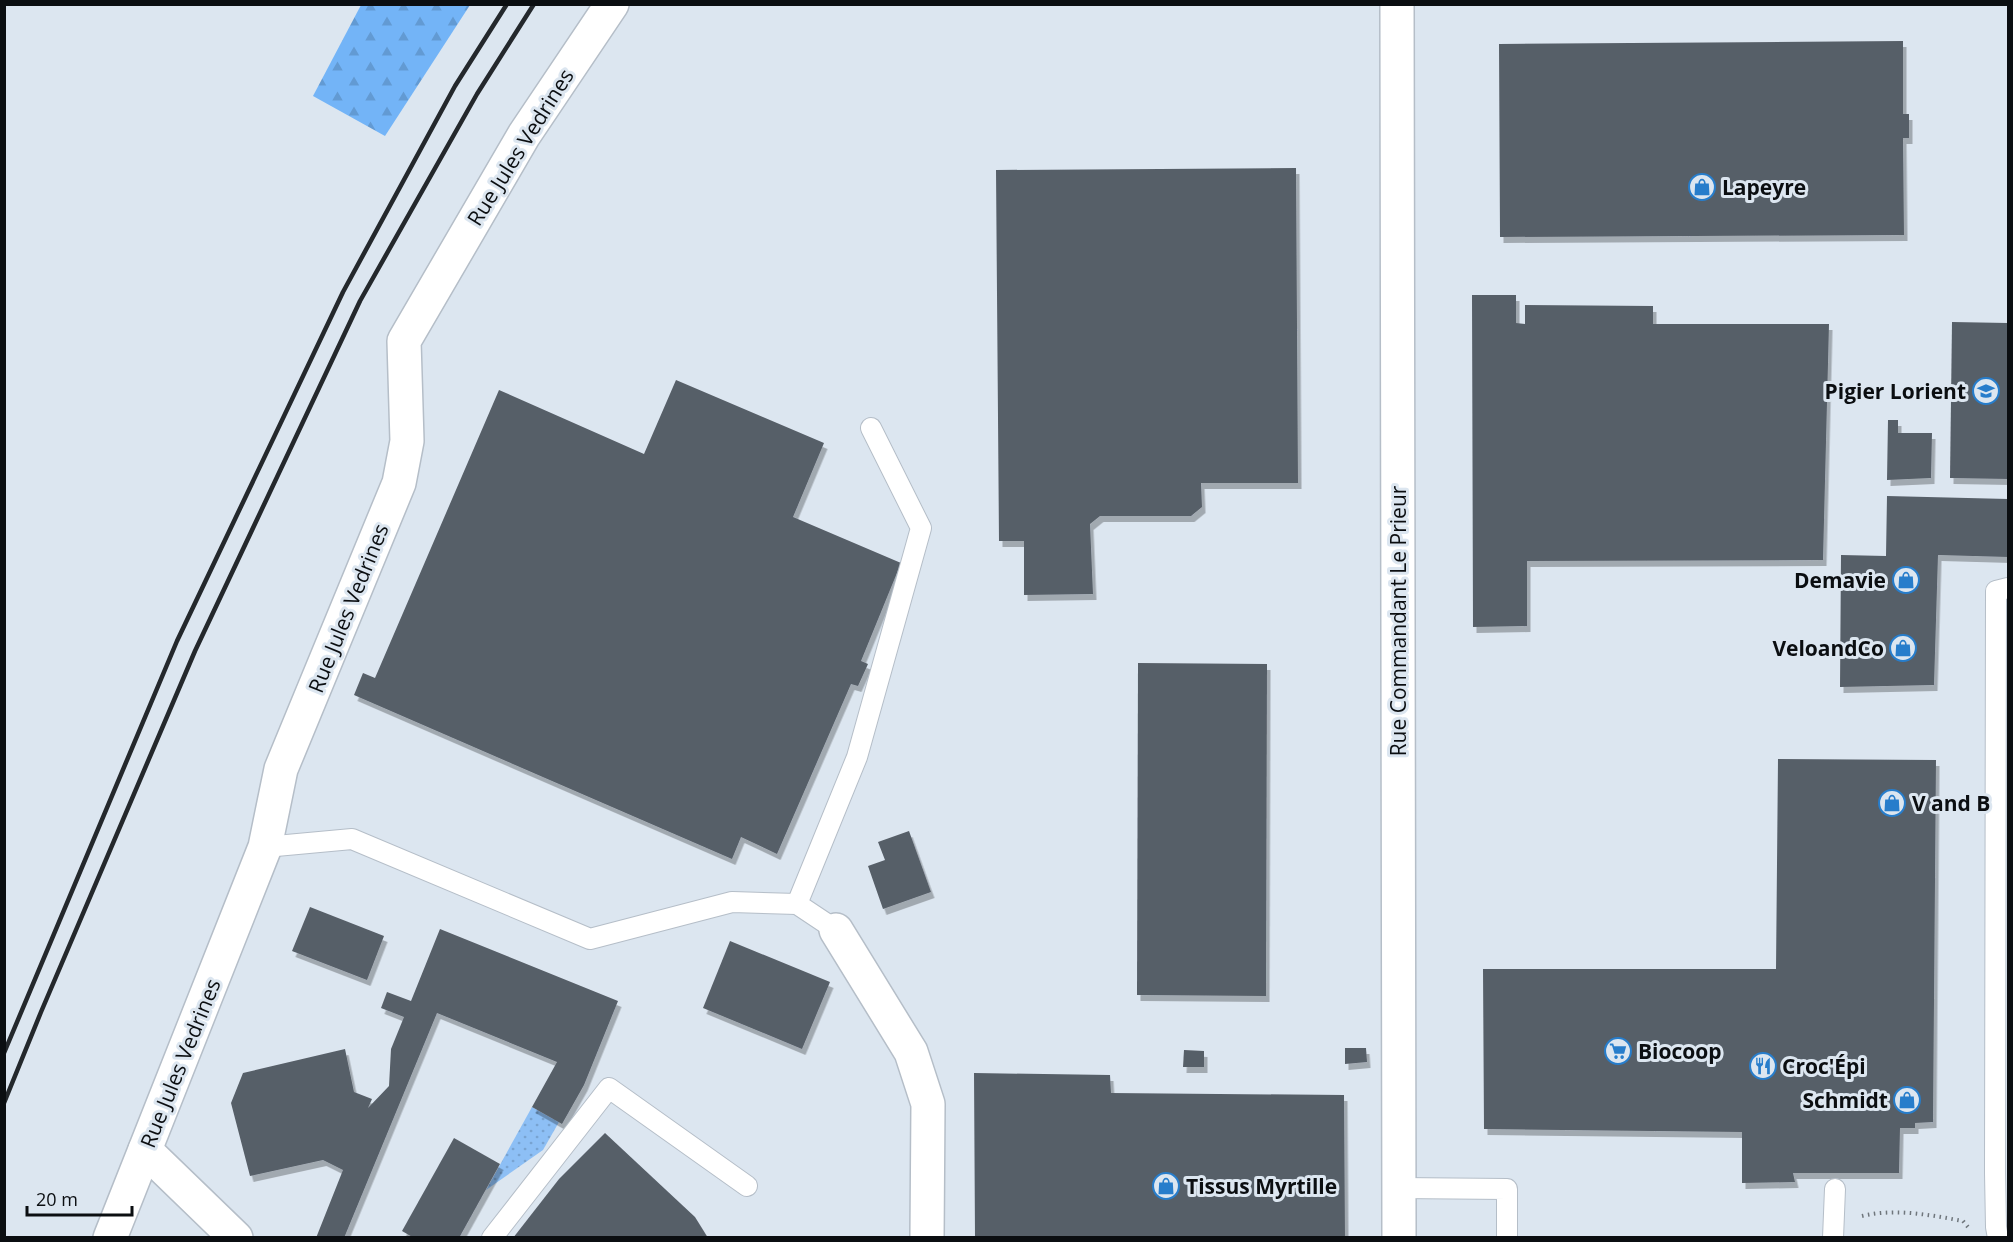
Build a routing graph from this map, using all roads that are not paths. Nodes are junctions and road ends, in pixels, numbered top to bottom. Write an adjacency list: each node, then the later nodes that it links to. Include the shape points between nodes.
1 (612, 4): 5 (street, Rue Jules Vedrines, via 524,135 404,341 407,441 399,483 281,770)
2 (1397, 4): 10 (street, Rue Commandant Le Prieur)
3 (871, 428): 6 (lane, via 921,528 857,757)
4 (2008, 588): 19 (lane, via 1996,591)
5 (265, 848): 6 (lane, via 351,839 590,939 732,902); 8 (street, Rue Jules Vedrines)
6 (797, 904): 7 (lane)
7 (836, 930): 16 (street, via 911,1052 928,1104)
8 (145, 1150): 13 (street, Rue Jules Vedrines); 14 (street)
9 (747, 1185): 15 (lane, via 609,1088)
10 (1399, 1188): 17 (street, Rue Commandant Le Prieur); 18 (lane, via 1507,1189)
11 (1835, 1189): 12 (lane)
12 (1834, 1230)
13 (110, 1238)
14 (236, 1238)
15 (492, 1238)
16 (927, 1238)
17 (1399, 1238)
18 (1507, 1238)
19 (1998, 1238)

